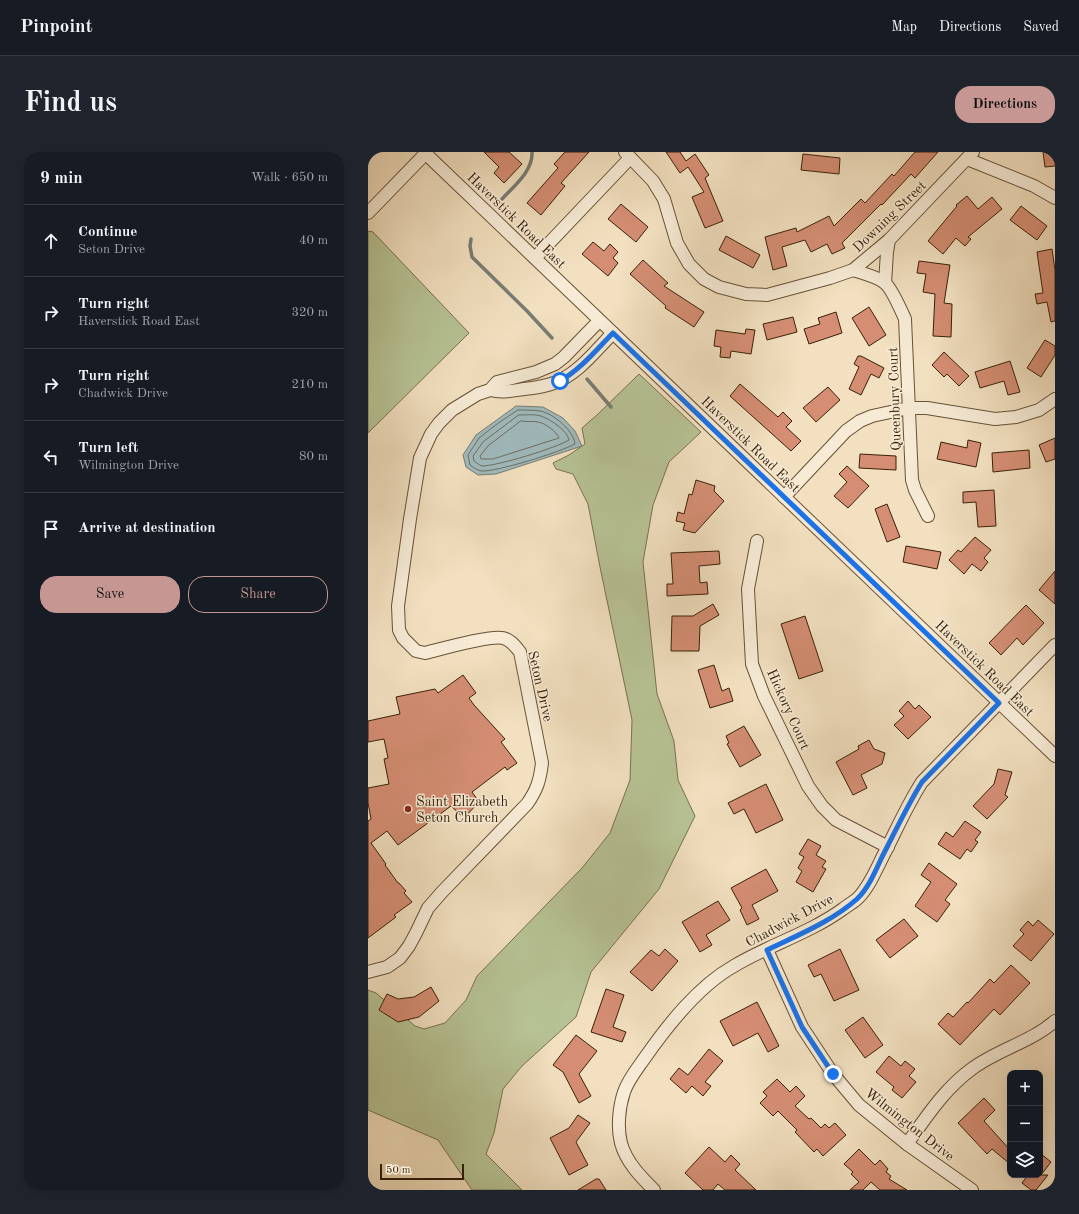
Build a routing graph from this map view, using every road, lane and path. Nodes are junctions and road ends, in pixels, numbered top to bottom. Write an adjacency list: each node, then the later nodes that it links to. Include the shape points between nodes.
1 (427, 153): 5 (street); 7 (street, Haverstick Road East)
2 (627, 155): 7 (street); 8 (street, Downing Street, via 653,181 664,199 677,243 689,264 719,287 746,294 767,294)
3 (970, 155): 4 (street); 6 (street, Downing Street)
4 (1055, 198)
5 (368, 213)
6 (889, 240): 8 (street, Downing Street); 9 (street)
7 (535, 258): 10 (street, Haverstick Road East)
8 (853, 270): 9 (street)
9 (885, 283): 14 (street, Queenbury Court, via 905,319)
10 (599, 320): 11 (street, Haverstick Road East); 12 (street, Seton Drive, via 555,364 536,372 497,382)
11 (613, 333): 12 (street, Seton Drive, via 571,375 560,381 499,393); 15 (street, Haverstick Road East)
12 (490, 390): 23 (street, Seton Drive, via 472,397 452,410 431,434 424,447 420,458 404,559 398,606 399,630 410,646 425,653 490,638 503,638 512,642 520,652 542,763 540,779 527,804 428,908 400,958 387,968)
13 (1055, 399): 14 (street, via 1039,410 1016,417 995,419 927,408)
14 (909, 408): 15 (street, via 880,413 860,421 846,432); 16 (street, Queenbury Court, via 912,480)
15 (784, 496): 19 (street, Haverstick Road East)
16 (928, 516)
17 (757, 542): 21 (street, Hickory Court, via 748,589 752,664 764,696 808,786 822,806 836,820)
18 (1055, 645): 19 (street, Chadwick Drive)
19 (999, 703): 20 (street, Haverstick Road East); 21 (street, Chadwick Drive, via 922,782)
20 (1055, 756)
21 (888, 847): 22 (street, Chadwick Drive, via 858,898 832,917)
22 (767, 950): 25 (street, Wilmington Drive, via 802,1027 833,1074 859,1105); 26 (street, Chadwick Drive, via 733,966 686,1005 658,1038 624,1092 619,1128 621,1143 638,1174)
23 (368, 972)
24 (1055, 1021): 25 (street, via 1032,1037 973,1067 938,1102)
25 (907, 1144): 27 (street, Wilmington Drive)
26 (654, 1190)
27 (972, 1190)

